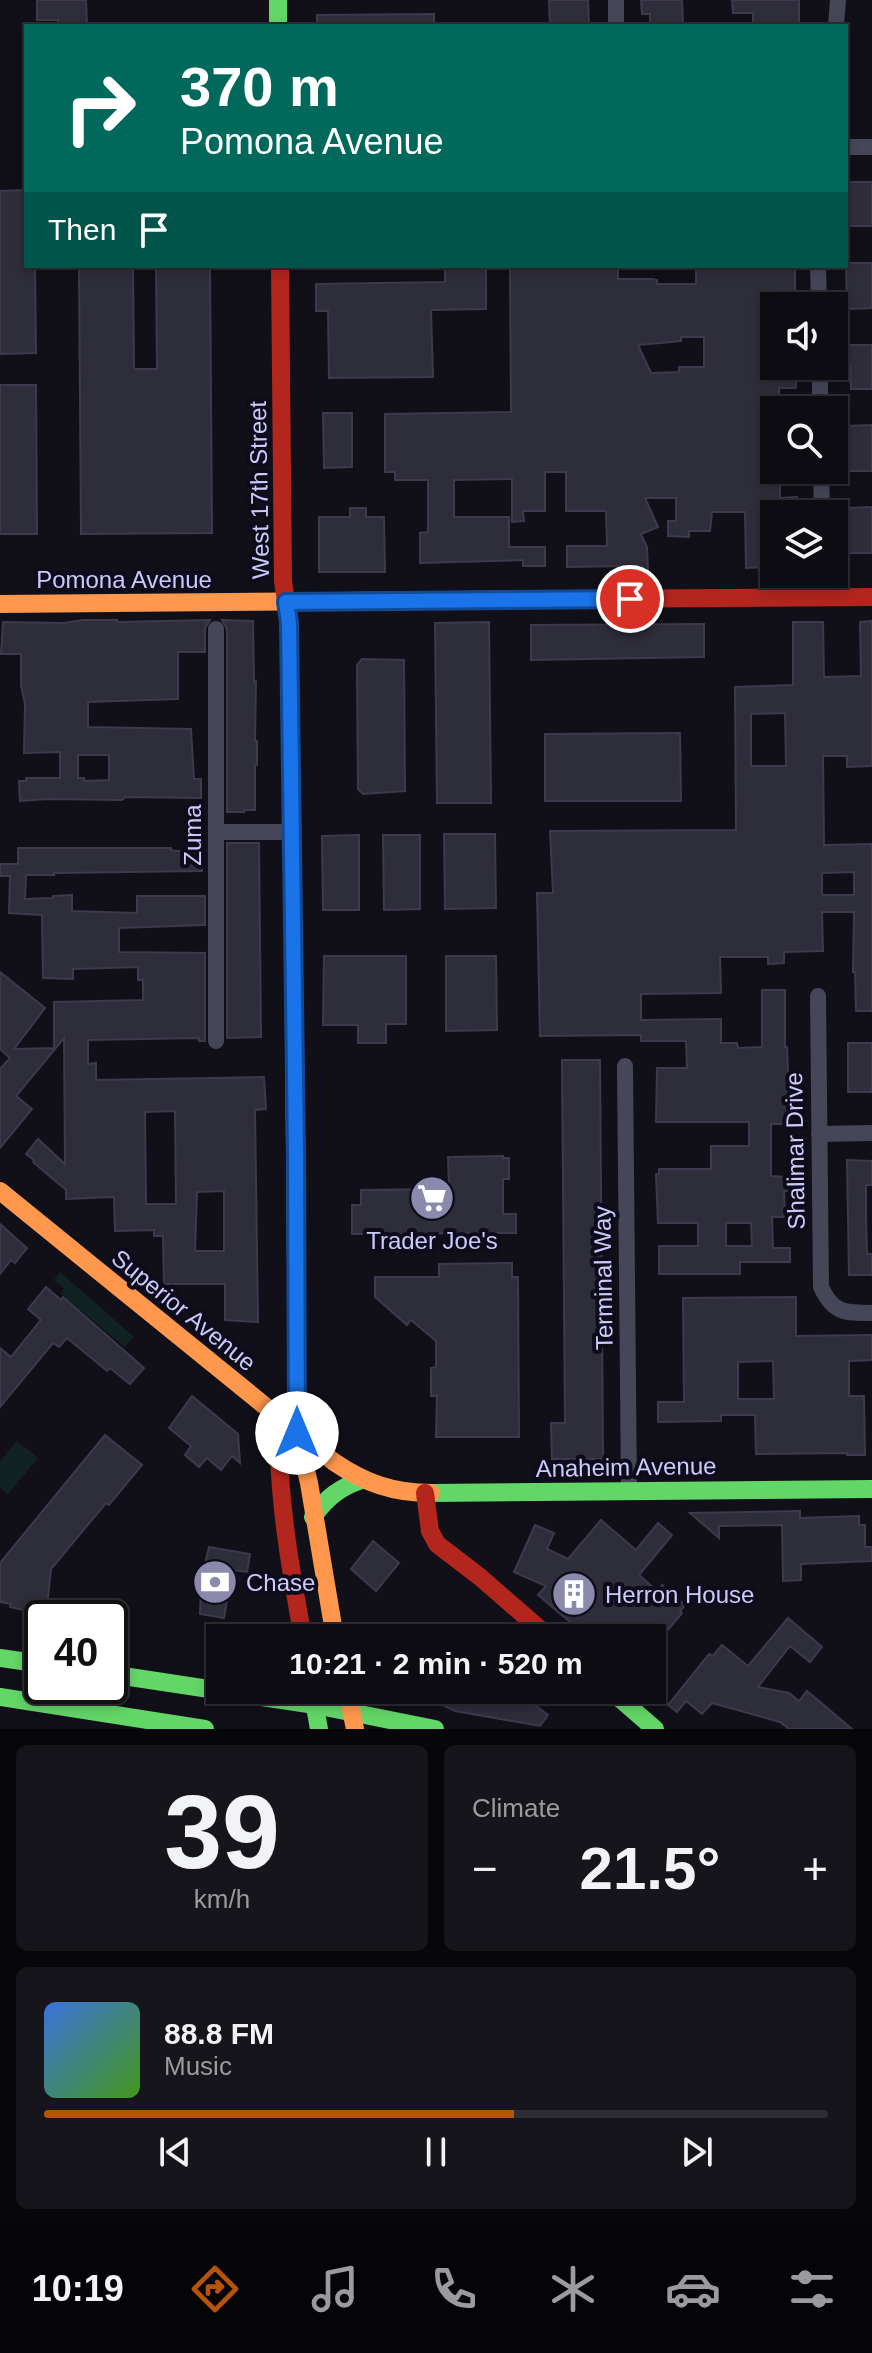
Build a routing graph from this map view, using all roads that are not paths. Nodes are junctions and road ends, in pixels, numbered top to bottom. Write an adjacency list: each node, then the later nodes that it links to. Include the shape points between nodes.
1 (278, 0): 4 (main road)
2 (616, 0): 5 (street)
3 (838, 0): 6 (street)
4 (278, 24)
5 (616, 24)
6 (836, 24)
7 (848, 147): 8 (street)
8 (872, 147)
9 (280, 268): 13 (main road, West 17th Street)
10 (818, 268): 11 (street)
11 (819, 292)
12 (872, 597): 13 (main road, Pomona Avenue)
13 (286, 602): 14 (main road, Pomona Avenue); 17 (main road, West 17th Street)
14 (0, 604)
15 (216, 629): 16 (street, Zuma)
16 (216, 832): 17 (street); 19 (street, Zuma)
17 (291, 832): 25 (main road, West 17th Street)
18 (818, 996): 22 (street, Shalimar Drive)
19 (216, 1041)
20 (625, 1066): 29 (street, Terminal Way)
21 (872, 1133): 22 (street)
22 (819, 1134): 24 (street, Shalimar Drive, via 821,1287 829,1303 850,1313)
23 (0, 1191): 25 (main road, Superior Avenue)
24 (872, 1313)
25 (297, 1433): 26 (main road, Superior Avenue); 31 (main road); 32 (main road, via 279,1454 279,1483)
26 (362, 1480): 27 (main road, Superior Avenue); 31 (main road, via 333,1492)
27 (381, 1488): 30 (main road, Anaheim Avenue)
28 (872, 1489): 29 (main road, Anaheim Avenue)
29 (629, 1491): 30 (main road, Anaheim Avenue)
30 (425, 1493): 34 (main road, via 437,1544)
31 (313, 1517): 33 (main road)
32 (301, 1624)
33 (332, 1624)
34 (534, 1624)
35 (128, 1676): 36 (main road)
36 (206, 1685)
37 (0, 1697): 42 (main road)
38 (314, 1704): 43 (main road)
39 (324, 1704): 41 (main road)
40 (626, 1704): 45 (main road)
41 (353, 1720): 44 (main road)
42 (205, 1729)
43 (319, 1729)
44 (435, 1729)
45 (655, 1729)

